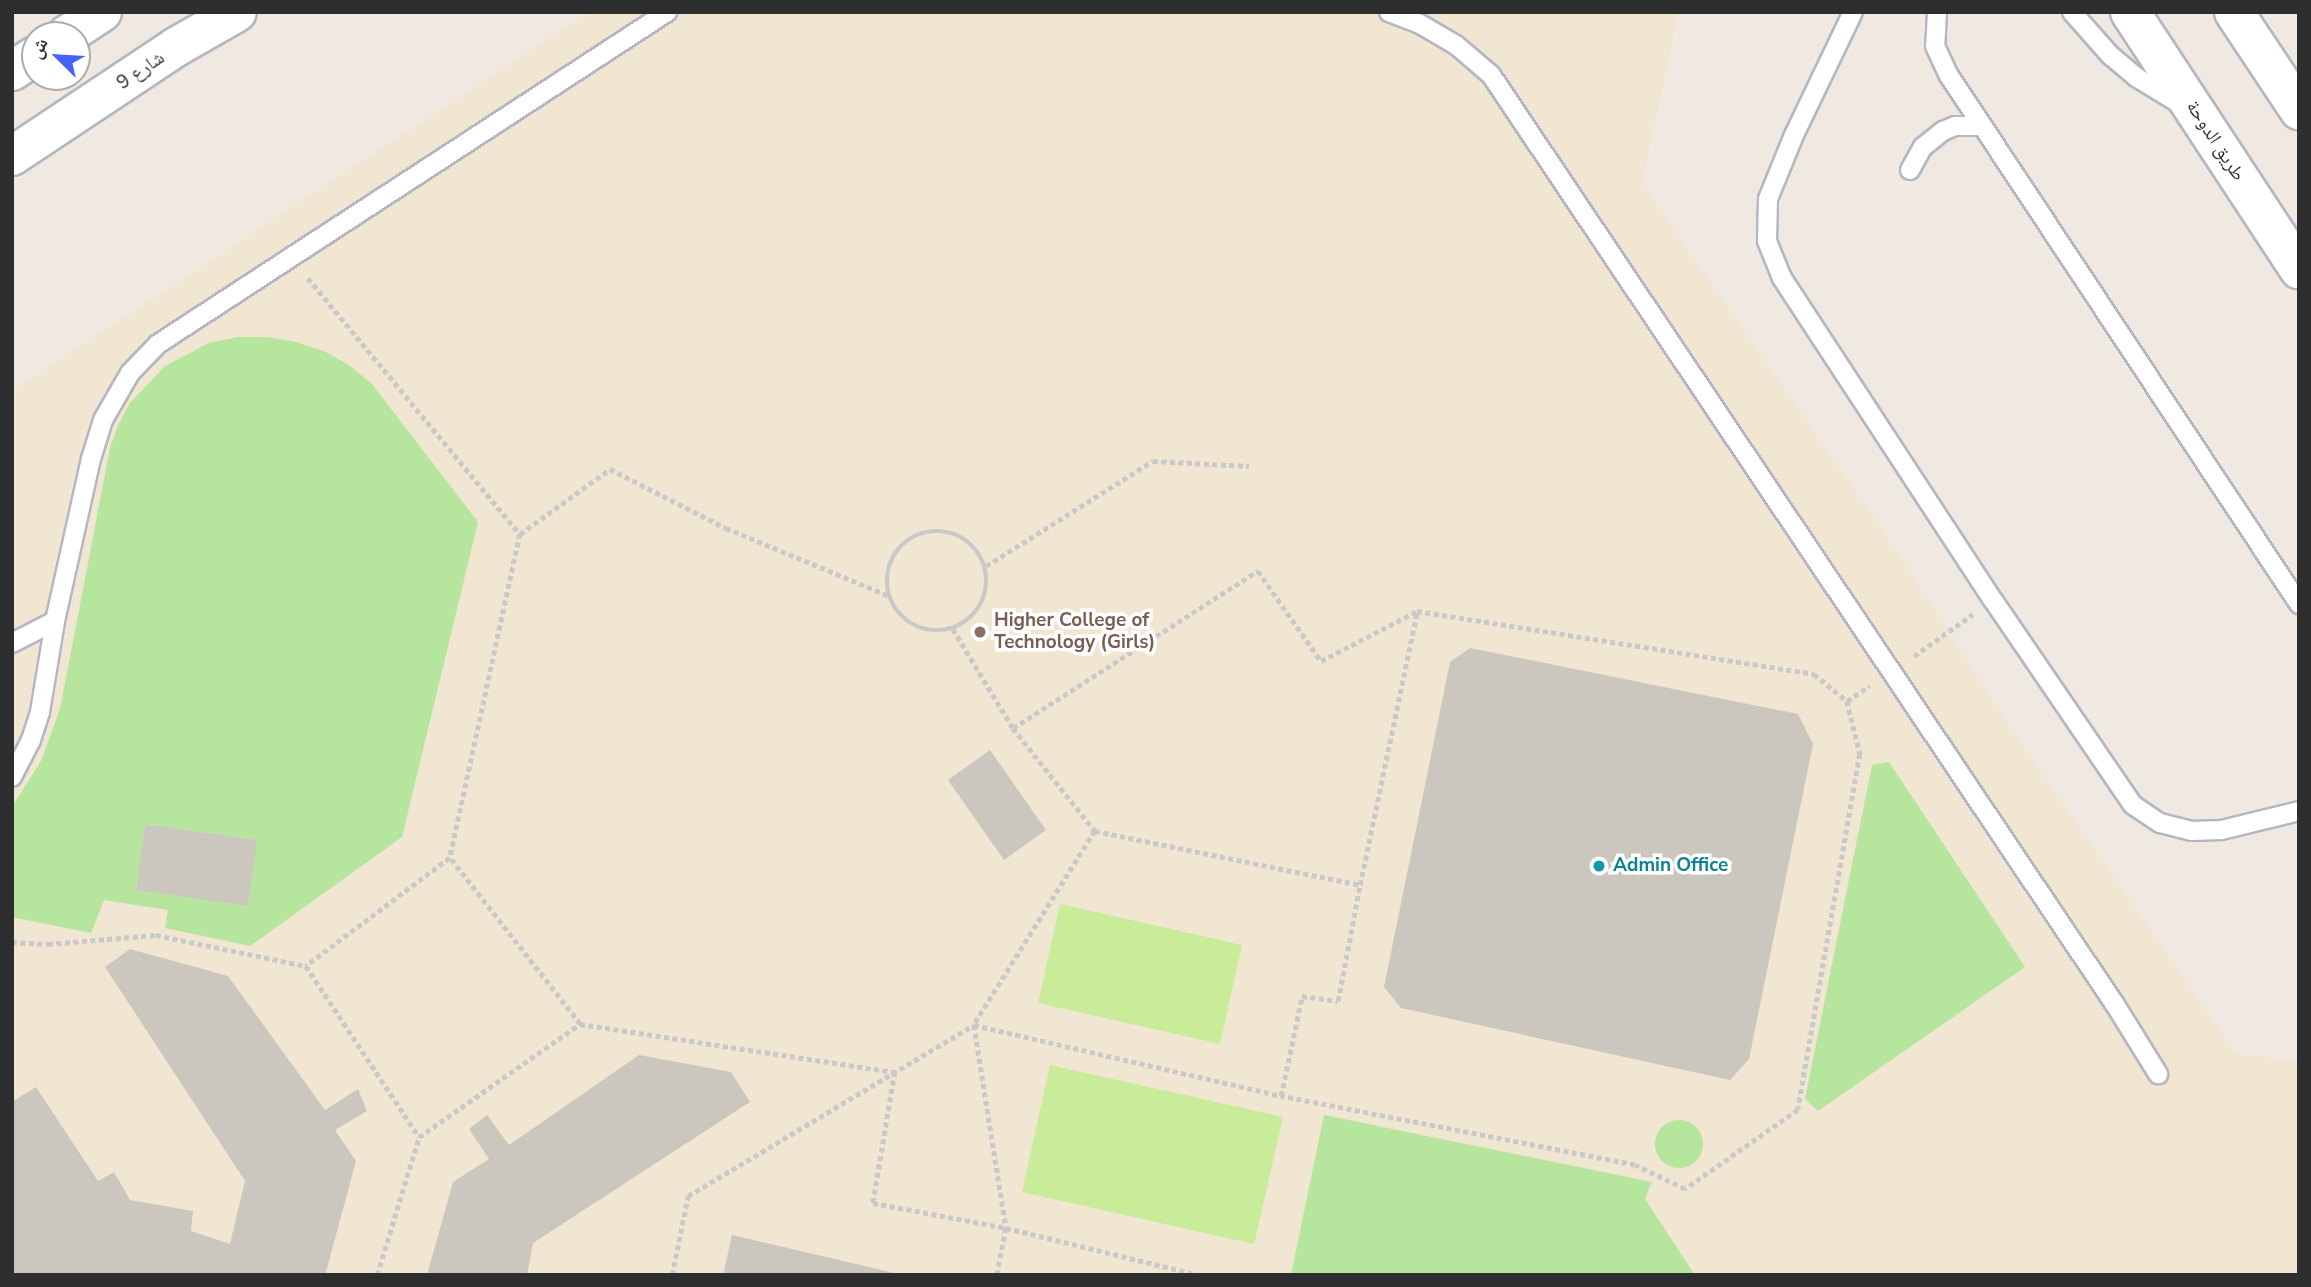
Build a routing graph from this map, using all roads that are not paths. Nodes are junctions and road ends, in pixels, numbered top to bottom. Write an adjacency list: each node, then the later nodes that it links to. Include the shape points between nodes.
1 (237, 12): 12 (main road, شارع 9)
2 (667, 12): 16 (lane, via 158,344 130,373 103,420)
3 (1389, 12): 20 (lane, via 1457,45 1491,75)
4 (1853, 12): 19 (lane, via 1768,200 1767,241 1782,278 2133,805 2160,823 2191,831 2221,830)
5 (1937, 12): 11 (lane, via 1934,30 1940,61)
6 (2072, 12): 10 (lane, via 2136,77)
7 (2130, 12): 10 (main road, طريق الدوحة)
8 (2234, 12): 9 (main road)
9 (2299, 110)
10 (2197, 113): 14 (main road, طريق الدوحة)
11 (1981, 126): 13 (lane, via 1943,131 1923,147); 15 (lane)
12 (12, 156)
13 (1910, 170)
14 (2299, 269)
15 (2299, 604)
16 (55, 621): 17 (lane); 18 (lane, via 40,712)
17 (12, 642)
18 (12, 776)
19 (2299, 811)
20 (2158, 1074)

